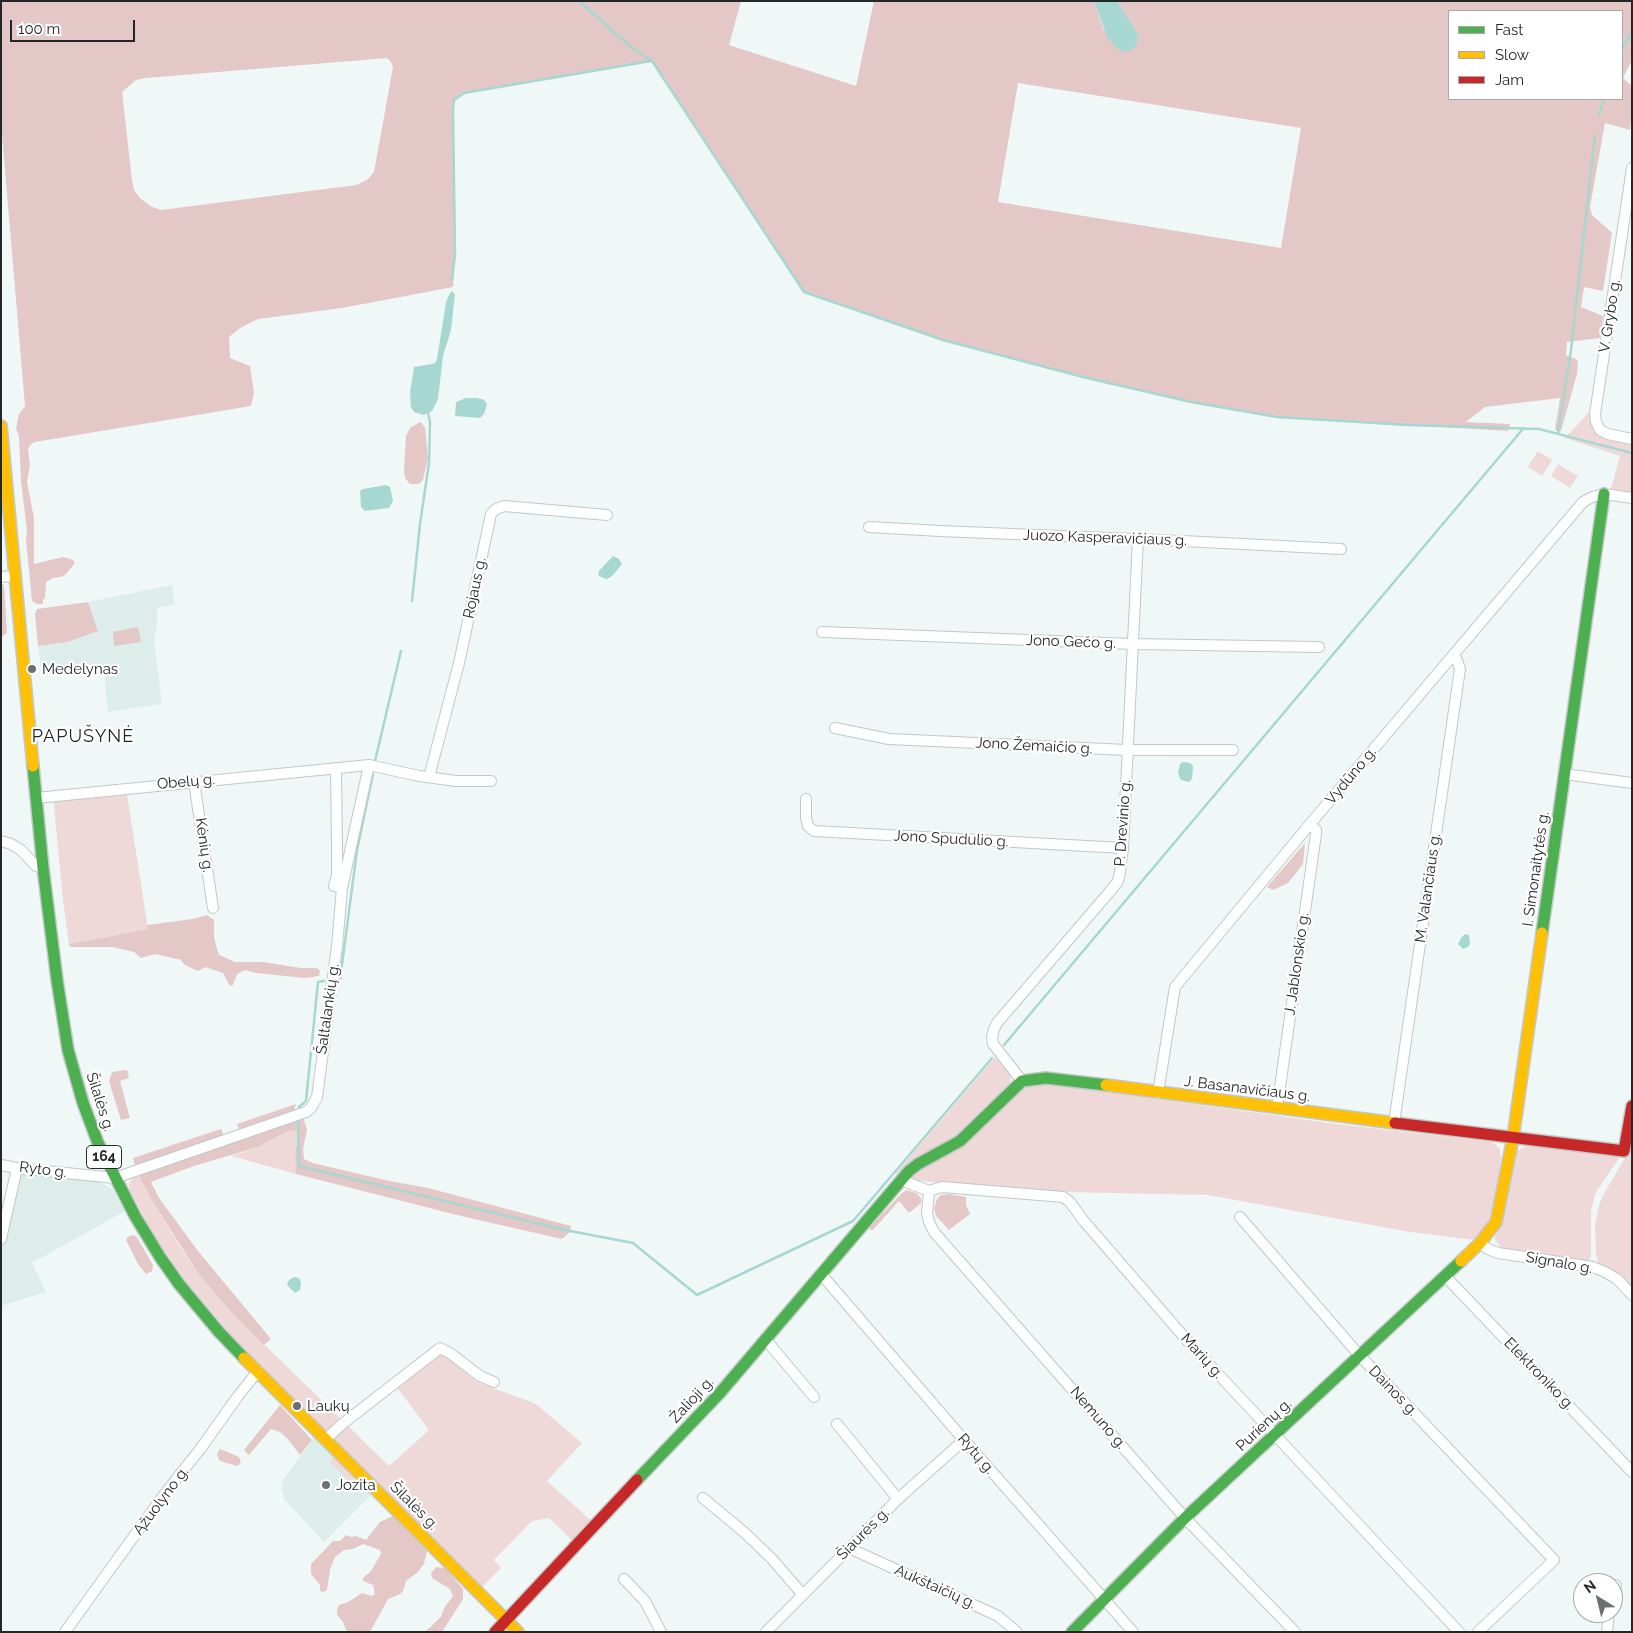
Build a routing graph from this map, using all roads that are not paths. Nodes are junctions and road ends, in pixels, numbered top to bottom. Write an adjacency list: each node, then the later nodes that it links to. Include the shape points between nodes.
1 (1632, 168): 3 (street, V. Grybo g., via 1595,414 1600,430)
2 (1, 426): 10 (street, Šilalės g. / 164)
3 (1632, 439)
4 (1604, 494): 5 (street); 15 (street, Vydūno g., via 1583,502); 21 (street, I. Simonaitytės g.)
5 (1632, 498)
6 (606, 515): 22 (street, Rojaus g., via 504,506 491,514 459,663)
7 (869, 526): 8 (street, Juozo Kasperavičiaus g.)
8 (1138, 539): 9 (street, Juozo Kasperavičiaus g.); 13 (street, P. Drevinio g.)
9 (1341, 549)
10 (15, 576): 11 (street); 26 (street, Šilalės g. / 164)
11 (1, 577)
12 (822, 632): 13 (street, Jono Gečo g.)
13 (1133, 644): 14 (street, Jono Gečo g.); 17 (street, P. Drevinio g.)
14 (1319, 647)
15 (1453, 656): 28 (street, Vydūno g.); 38 (street, M. Valančiaus g., via 1460,668)
16 (835, 728): 17 (street, Jono Žemaičio g., via 889,739)
17 (1127, 750): 18 (street, Jono Žemaičio g.); 30 (street, P. Drevinio g.)
18 (1233, 750)
19 (369, 765): 20 (street, Obelų g.); 22 (street); 32 (street, Šaltalankių g.)
20 (336, 768): 24 (street, Obelų g.); 32 (street, via 337,874 334,886)
21 (1564, 774): 25 (street); 39 (street, I. Simonaitytės g.)
22 (429, 777): 23 (street)
23 (491, 781)
24 (194, 782): 26 (street, Obelų g.); 33 (street, Kėnių g.)
25 (1632, 783)
26 (36, 798): 31 (street, Šilalės g. / 164)
27 (806, 799): 30 (street, Jono Spudulio g., via 806,818 814,831)
28 (1310, 824): 35 (street, Vydūno g., via 1175,987); 37 (street, J. Jablonskio g., via 1316,834)
29 (1, 841): 31 (street, via 21,850 36,866)
30 (1123, 848): 34 (street, P. Drevinio g., via 1118,880 1112,889 997,1023 993,1044)
31 (43, 868): 42 (street, Šilalės g. / 164, via 68,1050 83,1103)
32 (342, 888): 42 (street, Šaltalankių g., via 316,1097 311,1108)
33 (213, 908)
34 (1022, 1081): 35 (street, J. Basanavičiaus g., via 1046,1078); 43 (street, via 960,1141 918,1164)
35 (1158, 1093): 37 (street, J. Basanavičiaus g.)
36 (1632, 1106): 39 (street, J. Basanavičiaus g., via 1624,1151)
37 (1277, 1108): 38 (street, J. Basanavičiaus g.)
38 (1394, 1123): 39 (street, J. Basanavičiaus g.)
39 (1512, 1138): 47 (street, I. Simonaitytės g., via 1496,1222)
40 (1, 1165): 41 (street, Ryto g.)
41 (17, 1168): 42 (street, Ryto g.); 46 (street)
42 (115, 1178): 53 (street, Šilalės g. / 164, via 179,1284)
43 (901, 1180): 44 (street, Marių g.); 48 (street, Žalioji g.)
44 (929, 1191): 57 (street, Marių g., via 942,1187 1063,1197); 63 (street, Nemuno g., via 927,1214 934,1232)
45 (1240, 1217): 52 (street, Dainos g.)
46 (1, 1239)
47 (1480, 1243): 49 (street, Purienų g.); 50 (street, Signalo g., via 1498,1253 1593,1267 1617,1279)
48 (821, 1274): 51 (street, Žalioji g.); 59 (street, Rytų g.)
49 (1445, 1276): 52 (street, Purienų g.); 60 (street, Elektroniko g.)
50 (1632, 1295)
51 (766, 1340): 55 (street); 68 (street, Žalioji g.)
52 (1360, 1356): 57 (street, Purienų g.); 79 (street, Dainos g., via 1554,1560)
53 (258, 1371): 58 (street, Šilalės g. / 164); 69 (street, Ąžuolyno g.)
54 (494, 1382): 58 (street, via 440,1348)
55 (814, 1397)
56 (837, 1424): 62 (street)
57 (1274, 1436): 63 (street, Purienų g.); 78 (street, Marių g.)
58 (326, 1439): 68 (street, Šilalės g. / 164)
59 (964, 1440): 62 (street, Šiaurės g.); 67 (street, Rytų g.)
60 (1632, 1472)
61 (702, 1498): 66 (street, via 745,1533)
62 (898, 1500): 64 (street, Šiaurės g.)
63 (1185, 1518): 67 (street, Purienų g.); 77 (street, Nemuno g.)
64 (849, 1548): 66 (street, Šiaurės g.); 74 (street, Aukštaičių g., via 991,1612)
65 (624, 1579): 72 (street, via 645,1601)
66 (803, 1595): 73 (street, Šiaurės g.)
67 (1104, 1598): 75 (street, Purienų g.); 76 (street, Rytų g.)
68 (507, 1620): 70 (street, Žalioji g.); 71 (street, Šilalės g. / 164)
69 (65, 1632)
70 (495, 1632)
71 (518, 1632)
72 (661, 1632)
73 (766, 1632)
74 (1017, 1632)
75 (1072, 1632)
76 (1134, 1632)
77 (1295, 1632)
78 (1459, 1632)
79 (1478, 1632)

